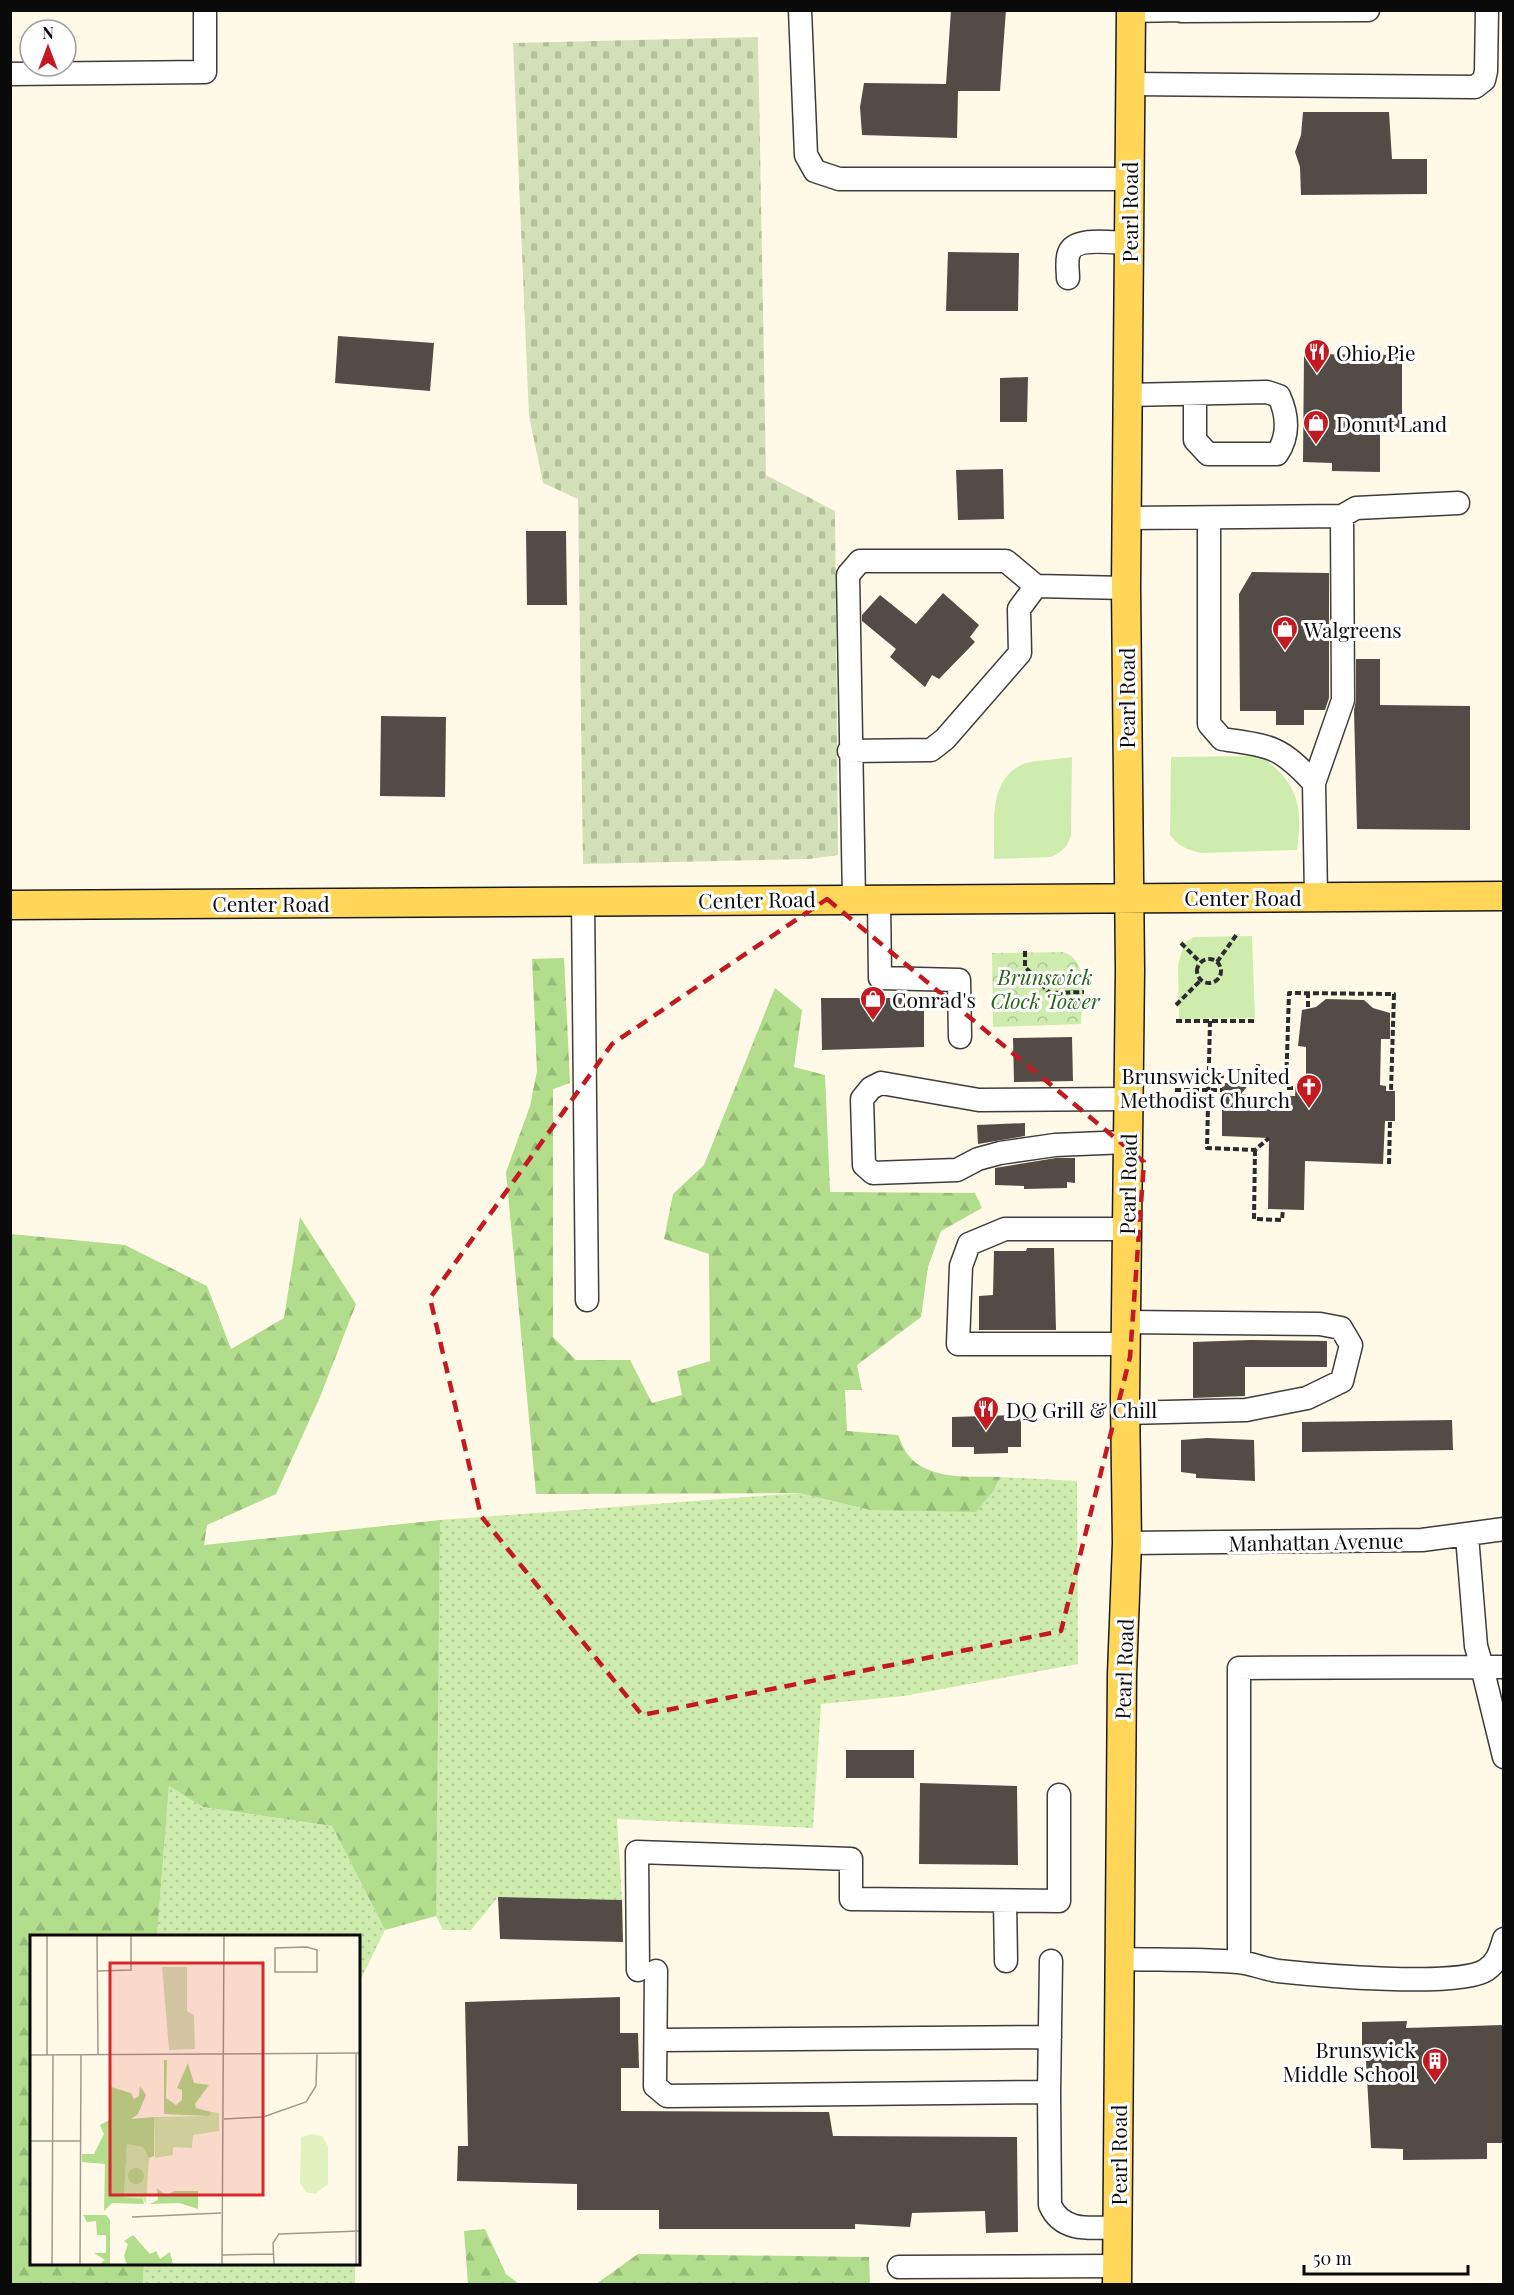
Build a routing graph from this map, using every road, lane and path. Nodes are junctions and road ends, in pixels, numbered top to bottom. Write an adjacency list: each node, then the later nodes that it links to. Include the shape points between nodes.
1 (205, 10): 7 (street, via 205,72)
2 (800, 10): 9 (street, via 806,155 815,171 839,178)
3 (1368, 10): 6 (street)
4 (1487, 10): 8 (street, via 1484,80 1475,87)
5 (1131, 11): 6 (street); 8 (main road, Pearl Road)
6 (1182, 11)
7 (10, 74)
8 (1130, 84): 9 (main road, Pearl Road)
9 (1129, 178): 10 (main road, Pearl Road)
10 (1129, 243): 11 (street, via 1074,246 1069,253); 13 (main road, Pearl Road)
11 (1068, 278)
12 (1195, 394): 13 (street)
13 (1127, 395): 16 (main road, Pearl Road)
14 (1458, 503): 15 (street, via 1356,508)
15 (1342, 516): 17 (street); 21 (street, via 1343,700)
16 (1126, 518): 17 (street); 19 (main road, Pearl Road)
17 (1209, 518): 21 (street, via 1209,724 1222,739 1266,746 1291,759)
18 (1036, 586): 19 (street); 20 (street, via 1019,609 1020,653 945,739 931,750); 20 (street, via 1006,561 860,561 848,575)
19 (1125, 588): 24 (main road, Pearl Road)
20 (849, 751): 25 (street)
21 (1314, 783): 22 (street)
22 (1316, 896): 23 (main road, Center Road); 24 (main road, Center Road)
23 (1503, 896)
24 (1127, 897): 25 (main road, Center Road); 53 (main road, Pearl Road)
25 (866, 899): 26 (main road, Center Road); 43 (street, via 880,978 959,980)
26 (583, 900): 27 (main road, Center Road); 61 (street)
27 (10, 905)
28 (1237, 934): 31 (path)
29 (1181, 943): 32 (path)
30 (1025, 951): 36 (path, via 1025,967 1035,977 1034,983 1050,993)
31 (1217, 962): 32 (path, via 1207,959); 34 (path, via 1221,970)
32 (1200, 963): 33 (path, via 1197,970)
33 (1201, 980): 34 (path, via 1210,984); 38 (path)
34 (1218, 981): 35 (path)
35 (1222, 985)
36 (1084, 992)
37 (1308, 992): 39 (path); 47 (path, via 1288,993); 52 (path, via 1394,994)
38 (1176, 1005)
39 (1308, 1007)
40 (1176, 1021): 41 (path)
41 (1210, 1021): 42 (path); 45 (path)
42 (1255, 1021)
43 (960, 1037)
44 (1258, 1063): 46 (path)
45 (1209, 1075): 46 (path); 50 (path)
46 (1257, 1079): 47 (path)
47 (1286, 1082): 48 (path, via 1286,1088)
48 (1293, 1088)
49 (1175, 1089): 50 (path)
50 (1209, 1090): 51 (path); 57 (path, via 1207,1148)
51 (1222, 1090)
52 (1391, 1091)
53 (1128, 1099): 56 (main road, Pearl Road); 56 (street, via 979,1100 881,1083 862,1099 864,1165 873,1173 957,1170 1000,1153 1055,1145)
54 (1390, 1121): 58 (path)
55 (1269, 1138): 57 (path)
56 (1127, 1142): 60 (main road, Pearl Road)
57 (1255, 1150): 59 (path, via 1254,1220 1282,1220)
58 (1389, 1164)
59 (1282, 1209)
60 (1126, 1228): 62 (main road, Pearl Road); 62 (street, via 1005,1229 969,1244 961,1266 958,1344)
61 (587, 1300)
62 (1126, 1333): 63 (main road, Pearl Road); 63 (street, via 1320,1324 1341,1328 1351,1345 1342,1381 1307,1398 1246,1410)
63 (1126, 1413): 66 (main road, Pearl Road)
64 (1503, 1530): 65 (street, Manhattan Avenue)
65 (1467, 1536): 66 (street, Manhattan Avenue, via 1422,1540); 67 (street, via 1476,1646)
66 (1127, 1543): 72 (main road, Pearl Road)
67 (1493, 1667): 68 (street); 75 (street, via 1239,1668)
68 (1503, 1757)
69 (1059, 1795): 70 (street, via 1059,1901)
70 (1005, 1901): 73 (street); 77 (street, via 851,1899 851,1859 637,1852)
71 (1503, 1939): 75 (street, via 1498,1959 1471,1976 1334,1976)
72 (1119, 1959): 75 (street); 79 (main road, Pearl Road)
73 (1006, 1960)
74 (1051, 1961): 76 (street)
75 (1239, 1962)
76 (1050, 2037): 77 (street); 78 (street)
77 (656, 2040): 78 (street, via 655,2086 667,2096)
78 (1049, 2092): 79 (street, via 1050,2205 1054,2214 1061,2222 1081,2228)
79 (1118, 2227): 81 (main road, Pearl Road)
80 (899, 2267): 82 (street)
81 (1117, 2275): 82 (street)
82 (961, 2276)

